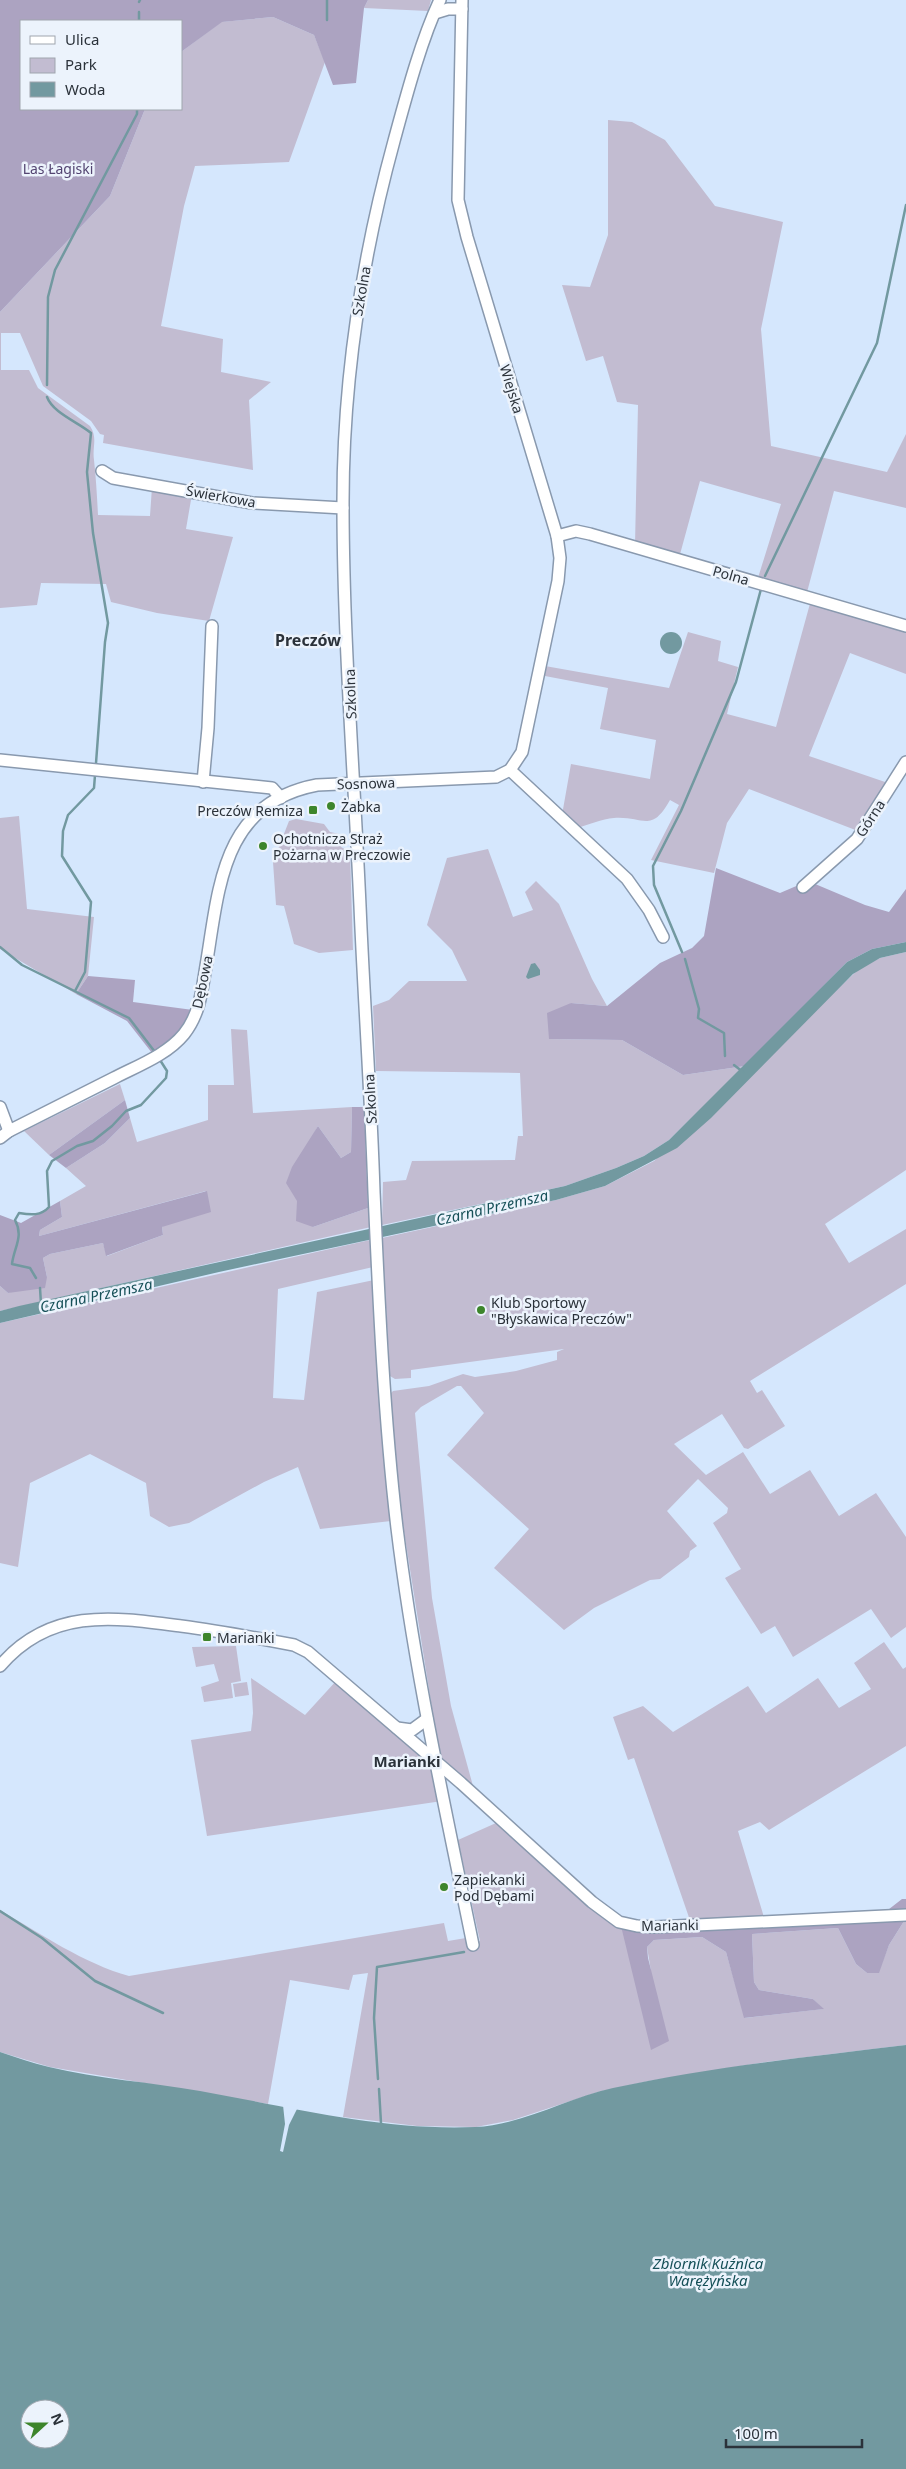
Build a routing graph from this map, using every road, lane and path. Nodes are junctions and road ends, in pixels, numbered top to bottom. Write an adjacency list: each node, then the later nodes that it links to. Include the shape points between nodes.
1 (440, 0): 3 (street, Szkolna)
2 (462, 5): 3 (street); 6 (street, Wiejska, via 458,200)
3 (435, 13): 5 (street, Szkolna, via 400,119 378,201 365,267 349,382)
4 (102, 471): 5 (street, Świerkowa, via 113,478 252,503)
5 (343, 508): 13 (street, Szkolna)
6 (556, 536): 8 (street, Polna, via 576,531 590,534); 11 (street, Wiejska, via 559,573 543,658 526,740)
7 (212, 626): 12 (street)
8 (906, 626)
9 (0, 760): 12 (street)
10 (906, 762): 15 (street, Górna, via 857,839)
11 (510, 770): 13 (street, Sosnowa, via 482,779); 16 (street, via 627,879 650,910)
12 (203, 782): 14 (street, via 272,788)
13 (353, 783): 14 (street, Sosnowa, via 305,788); 20 (street, Szkolna, via 380,1296 397,1526)
14 (280, 798): 18 (street, Dębowa, via 248,825 225,864 218,887 200,1002 183,1034 160,1053)
15 (804, 887)
16 (663, 937)
17 (0, 1107): 18 (street)
18 (5, 1135)
19 (0, 1666): 21 (street, Marianki, via 33,1638 85,1618 142,1620 235,1634 302,1648)
20 (427, 1719): 21 (street, via 412,1730); 22 (street)
21 (397, 1728): 22 (street, Marianki)
22 (436, 1762): 23 (street, Marianki, via 592,1902 624,1924 655,1927); 24 (street)
23 (906, 1915)
24 (473, 1946)

